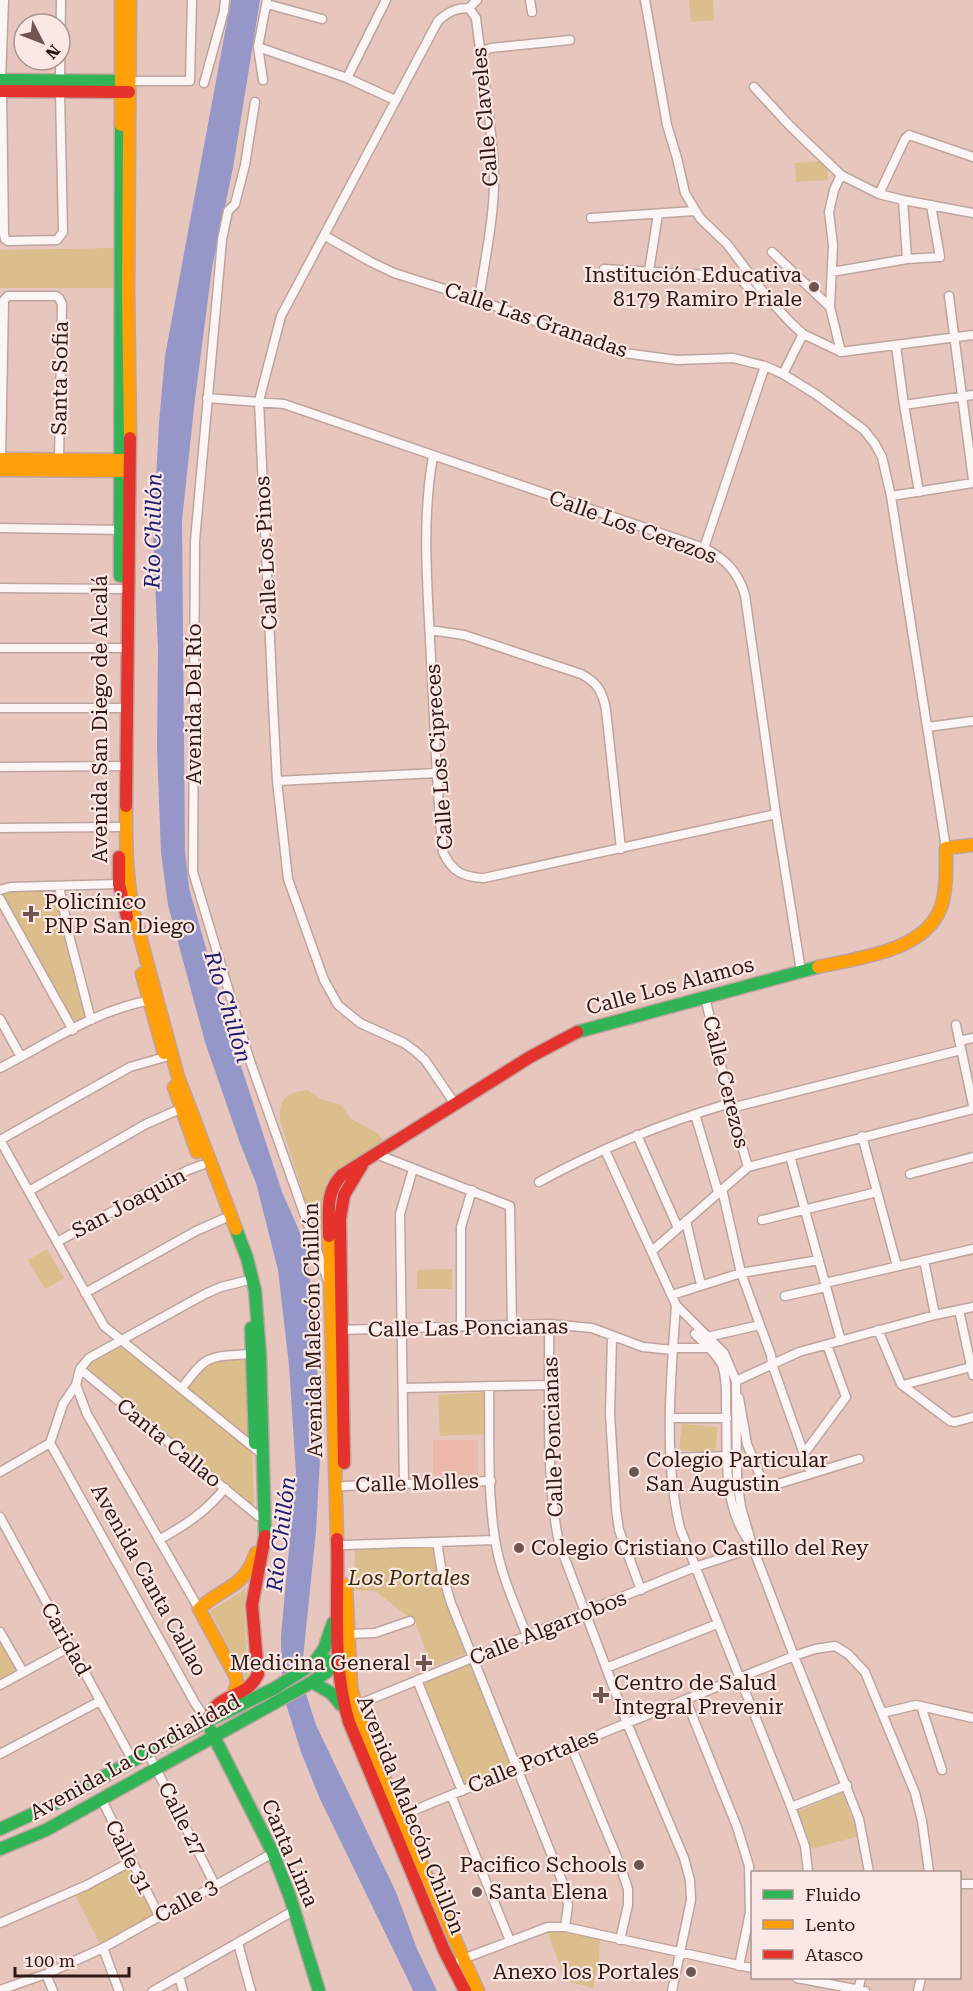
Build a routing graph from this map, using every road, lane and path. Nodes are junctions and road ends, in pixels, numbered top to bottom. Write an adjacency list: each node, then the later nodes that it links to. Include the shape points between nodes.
1 (4, 0): 21 (street)
2 (61, 0): 22 (street)
3 (121, 0): 23 (main road)
4 (130, 0): 23 (main road)
5 (192, 0): 23 (street, via 190,81)
6 (225, 0): 20 (street)
7 (386, 0): 18 (street)
8 (477, 0): 12 (street, Calle Los Pinos)
9 (530, 0): 13 (street)
10 (645, 0): 32 (street, via 667,125 685,193)
11 (267, 2): 14 (street); 16 (street)
12 (469, 8): 17 (street, Calle Claveles, via 476,18); 25 (street, Calle Los Pinos, via 447,12 438,21)
13 (532, 12)
14 (322, 19)
15 (570, 40): 17 (street)
16 (258, 47): 18 (street); 19 (street)
17 (480, 52): 44 (street, Calle Claveles, via 494,174)
18 (347, 78): 25 (street)
19 (263, 80)
20 (204, 83)
21 (1, 85): 22 (main road); 22 (street, via 4,234 8,241 57,240 63,232)
22 (60, 86): 23 (main road)
23 (125, 86): 61 (main road, Avenida San Diego de Alcalá)
24 (754, 87): 28 (street)
25 (395, 100): 36 (street, Calle Los Pinos)
26 (255, 102): 55 (street, Avenida Del Río, via 245,165 222,240)
27 (973, 157): 29 (street, via 909,135)
28 (841, 175): 29 (street); 41 (street, via 829,212)
29 (879, 194): 30 (street)
30 (903, 201): 31 (street); 38 (street)
31 (931, 205): 33 (street); 38 (street, via 940,257)
32 (694, 210): 34 (street); 46 (street, via 727,244 766,297)
33 (973, 213)
34 (658, 214): 35 (street); 40 (street)
35 (591, 218)
36 (325, 236): 44 (street, Calle Las Granadas, via 387,269); 56 (street, Calle Los Pinos, via 281,315)
37 (772, 252): 45 (street)
38 (907, 259): 41 (street)
39 (604, 269): 40 (street)
40 (649, 271): 43 (street, via 739,277)
41 (832, 272): 45 (street)
42 (949, 296): 48 (street)
43 (758, 299)
44 (479, 300): 51 (street, Calle Las Granadas, via 624,353 677,360 733,358)
45 (830, 307): 50 (street)
46 (803, 334): 50 (street); 52 (street)
47 (973, 335): 48 (street)
48 (955, 338): 49 (street); 54 (street)
49 (896, 346): 50 (street); 57 (street)
50 (841, 352)
51 (765, 366): 52 (street, Calle Las Granadas); 68 (street)
52 (783, 374): 65 (street, Calle Las Granadas, via 864,430 882,457)
53 (973, 395): 54 (street)
54 (962, 397): 57 (street); 63 (street)
55 (207, 398): 56 (street, Calle Los Cerezos); 142 (street, Avenida Del Río, via 195,542 193,872 249,1058)
56 (259, 401): 58 (street, Calle Los Cerezos, via 284,404); 81 (street, Calle Los Pinos)
57 (904, 405): 64 (street)
58 (433, 456): 68 (street, Calle Los Cerezos); 71 (street, Calle Los Cipreces, via 425,549)
59 (0, 459): 60 (main road); 60 (street, Santa Sofia, via 4,300 8,296 56,296 62,304)
60 (59, 459): 61 (main road)
61 (125, 465): 62 (main road); 67 (main road, Avenida San Diego de Alcalá)
62 (0, 470)
63 (973, 481): 64 (street)
64 (919, 492): 65 (street)
65 (891, 496): 77 (street, Calle Las Granadas)
66 (0, 528): 67 (street)
67 (125, 530): 70 (main road, Avenida San Diego de Alcalá); 75 (main road, Avenida San Diego de Alcalá)
68 (704, 548): 82 (street, Calle Los Cerezos, via 729,564 745,595)
69 (0, 588): 70 (street)
70 (120, 589): 73 (main road, Avenida San Diego de Alcalá)
71 (430, 630): 80 (street, Calle Los Cipreces); 87 (street, via 464,635 581,674 599,687 606,710)
72 (0, 648): 73 (street)
73 (120, 648): 75 (main road, Avenida San Diego de Alcalá)
74 (0, 708): 75 (street)
75 (123, 709): 78 (main road, Avenida San Diego de Alcalá)
76 (973, 721): 77 (street)
77 (927, 727): 86 (street, Calle Las Granadas)
78 (123, 766): 79 (street); 83 (main road, Avenida San Diego de Alcalá); 94 (main road, Avenida San Diego de Alcalá, via 129,890)
79 (0, 767)
80 (437, 773): 81 (street); 87 (street, Calle Los Cipreces, via 443,852 457,872 469,877 484,878)
81 (278, 781): 105 (street, Calle Los Pinos, via 288,879 330,994 348,1015 416,1051)
82 (776, 814): 87 (street, Calle Los Cipreces); 92 (street, Calle Los Cerezos)
83 (118, 827): 84 (street); 88 (main road, Avenida San Diego de Alcalá)
84 (0, 828)
85 (973, 845): 86 (main road)
86 (946, 848): 92 (main road, Calle Los Alamos, via 945,892 930,925 898,948)
87 (621, 849)
88 (119, 884): 89 (street); 94 (main road, Avenida San Diego de Alcalá)
89 (59, 886): 90 (street); 96 (street)
90 (0, 890)
91 (0, 899): 98 (street)
92 (801, 971): 93 (main road, Calle Los Alamos)
93 (705, 997): 105 (main road, Calle Los Alamos, via 579,1031); 106 (street, Calle Cerezos)
94 (154, 1000): 96 (street, via 123,1005); 102 (main road, Avenida San Diego de Alcalá); 179 (main road, Avenida San Diego de Alcalá, via 178,1077 251,1271 257,1307)
95 (0, 1018): 101 (street)
96 (91, 1020): 98 (street)
97 (956, 1025): 100 (street)
98 (73, 1030): 101 (street)
99 (973, 1038): 100 (street)
100 (960, 1045): 104 (street); 106 (street)
101 (21, 1057): 103 (street)
102 (165, 1057): 108 (main road, Avenida San Diego de Alcalá); 112 (street, via 130,1067)
103 (0, 1068)
104 (970, 1082): 107 (street)
105 (455, 1104): 114 (main road, Calle Los Alamos)
106 (731, 1106): 109 (street); 119 (street, Calle Cerezos)
107 (973, 1107): 111 (street)
108 (180, 1109): 118 (main road, Avenida San Diego de Alcalá); 124 (street, via 146,1124)
109 (695, 1114): 110 (street); 125 (street)
110 (637, 1135): 113 (street); 131 (street)
111 (862, 1136): 115 (street); 126 (street)
112 (0, 1140): 124 (street)
113 (605, 1150): 122 (street); 134 (street)
114 (376, 1154): 117 (main road, Calle Los Alamos); 120 (street)
115 (790, 1156): 119 (street); 127 (street)
116 (973, 1157): 121 (street)
117 (364, 1161): 142 (main road, Avenida Malecón Chillón, via 342,1175 329,1195); 155 (main road, Avenida Malecón Chillón, via 344,1195 340,1219)
118 (202, 1165): 128 (main road, Avenida San Diego de Alcalá); 132 (street, San Joaquin)
119 (748, 1167): 125 (street)
120 (413, 1168): 123 (street); 154 (street, via 400,1214)
121 (910, 1174)
122 (539, 1182)
123 (472, 1190): 152 (street, via 510,1206); 153 (street, via 461,1227)
124 (29, 1191): 132 (street)
125 (720, 1191): 130 (street); 138 (street)
126 (876, 1192): 127 (street); 137 (street)
127 (804, 1209): 129 (street); 135 (street)
128 (223, 1220): 139 (main road, Avenida San Diego de Alcalá); 143 (street)
129 (762, 1220)
130 (686, 1221): 131 (street); 141 (street)
131 (678, 1228): 134 (street)
132 (57, 1242): 143 (street)
133 (973, 1249): 136 (street)
134 (652, 1251): 144 (street)
135 (819, 1260): 138 (street); 140 (street)
136 (924, 1260): 137 (street); 149 (street)
137 (897, 1266): 140 (street)
138 (741, 1273): 141 (street); 151 (street)
139 (245, 1281): 159 (street, via 205,1294); 164 (main road, Avenida San Diego de Alcalá)
140 (825, 1285): 145 (street); 160 (street)
141 (701, 1286): 144 (street)
142 (331, 1290): 155 (main road, Avenida Malecón Chillón)
143 (85, 1293): 159 (street, via 104,1326)
144 (672, 1295): 147 (street)
145 (784, 1296)
146 (973, 1307): 148 (street)
147 (676, 1309): 158 (street); 162 (street); 163 (street)
148 (959, 1310): 149 (street); 167 (street)
149 (935, 1315): 156 (street)
150 (549, 1324): 152 (street, Calle Las Poncianas); 157 (street, Calle Las Poncianas, via 588,1327); 170 (street, Calle Poncianas)
151 (760, 1325): 158 (street); 165 (street)
152 (512, 1326): 153 (street, Calle Las Poncianas)
153 (461, 1327): 154 (street, Calle Las Poncianas)
154 (401, 1329): 155 (street, Calle Las Poncianas); 174 (street)
155 (337, 1330): 188 (main road, Avenida Malecón Chillón); 199 (main road, Avenida Malecón Chillón)
156 (878, 1330): 160 (street); 171 (street)
157 (612, 1336): 163 (street, Calle Las Poncianas, via 643,1347); 198 (street, via 610,1414 616,1509 619,1530)
158 (707, 1337): 168 (street, via 726,1357)
159 (122, 1341): 166 (street, via 89,1358); 173 (street)
160 (841, 1341): 161 (street)
161 (827, 1345): 165 (street); 180 (street, via 846,1397)
162 (708, 1348): 163 (street, Calle Las Poncianas); 177 (street, via 723,1370)
163 (673, 1349): 176 (street)
164 (251, 1353): 173 (street, via 208,1359); 179 (main road, Avenida San Diego de Alcalá)
165 (772, 1364): 168 (street); 180 (street)
166 (80, 1370): 169 (street); 189 (street, Canta Callao)
167 (972, 1371): 171 (street)
168 (736, 1382): 185 (street, via 747,1444 763,1487); 196 (street, via 737,1479)
169 (76, 1385): 178 (street, via 63,1404); 192 (street, via 87,1414)
170 (549, 1385): 172 (street); 201 (street, Calle Poncianas, via 554,1517 559,1543)
171 (903, 1385): 175 (street, via 950,1421)
172 (489, 1386): 174 (street); 186 (street)
173 (182, 1388): 179 (street)
174 (404, 1388): 187 (street)
175 (973, 1417)
176 (670, 1418): 177 (street); 182 (street)
177 (727, 1418): 181 (street)
178 (50, 1443): 184 (street); 228 (street, Avenida Canta Callao)
179 (259, 1452): 190 (main road, Avenida San Diego de Alcalá); 220 (main road, Avenida San Diego de Alcalá, via 266,1532 252,1605 258,1674 251,1687)
180 (803, 1455): 185 (street)
181 (728, 1456): 182 (street); 196 (street, via 733,1514)
182 (671, 1458): 197 (street, via 673,1498)
183 (859, 1459): 185 (street)
184 (0, 1472)
185 (811, 1474)
186 (491, 1481): 187 (street, Calle Molles); 193 (street)
187 (404, 1483): 188 (street, Calle Molles)
188 (344, 1485): 195 (main road, Avenida Malecón Chillón)
189 (225, 1488): 190 (street, Canta Callao); 192 (street, via 200,1515)
190 (258, 1516): 200 (main road, Avenida San Diego de Alcalá, via 258,1545 248,1570 235,1586)
191 (0, 1517): 208 (street, Caridad)
192 (159, 1539): 200 (street)
193 (495, 1540): 194 (street); 207 (street)
194 (437, 1542): 195 (street); 210 (street, via 449,1597)
195 (345, 1545): 202 (main road, Avenida Malecón Chillón)
196 (753, 1548): 197 (street, Calle Algarrobos); 209 (street)
197 (695, 1568): 198 (street, Calle Algarrobos); 204 (street)
198 (641, 1590): 201 (street, Calle Algarrobos)
199 (339, 1599): 211 (main road, Avenida Malecón Chillón); 212 (main road, via 326,1646)
200 (199, 1609): 220 (main road, via 236,1677)
201 (585, 1613): 207 (street, Calle Algarrobos); 213 (street, Calle Poncianas)
202 (348, 1621): 206 (main road, Avenida Malecón Chillón); 211 (main road)
203 (410, 1621): 206 (street, via 375,1633)
204 (717, 1624): 213 (street); 215 (street)
205 (0, 1632): 214 (street)
206 (348, 1634): 219 (main road, Avenida Malecón Chillón)
207 (527, 1636): 210 (street, Calle Algarrobos)
208 (70, 1647): 214 (street); 223 (street, Caridad)
209 (794, 1656): 215 (street, Calle Portales); 226 (street, Calle Portales, via 835,1646 848,1654 865,1672); 238 (street)
210 (474, 1658): 216 (street, Calle Algarrobos); 235 (street)
211 (336, 1664): 212 (main road, via 321,1660); 217 (main road, Avenida La Cordialidad); 219 (main road); 225 (main road, Avenida Malecón Chillón)
212 (310, 1666): 221 (main road, Avenida La Cordialidad)
213 (606, 1668): 229 (street, Calle Poncianas)
214 (23, 1672): 218 (street)
215 (740, 1678): 222 (street, Calle Portales); 242 (street)
216 (417, 1680): 225 (street, Calle Algarrobos); 239 (street)
217 (312, 1682): 221 (main road, Avenida La Cordialidad); 225 (main road)
218 (0, 1685)
219 (351, 1688): 225 (main road, Avenida Malecón Chillón)
220 (234, 1694): 228 (main road, Avenida San Diego de Alcalá, via 211,1708)
221 (271, 1698): 228 (main road, Avenida La Cordialidad); 230 (main road, Avenida La Cordialidad)
222 (686, 1700): 229 (street, Calle Portales); 262 (street, via 737,1827 748,1866 750,1912)
223 (100, 1701): 233 (street); 234 (street, Caridad)
224 (921, 1706): 226 (street); 227 (street); 237 (street)
225 (350, 1707): 243 (main road, Avenida Malecón Chillón); 261 (main road, Avenida Malecón Chillón)
226 (882, 1713): 250 (street, via 915,1793)
227 (973, 1718)
228 (207, 1721): 230 (main road, Avenida Canta Callao); 232 (main road, Avenida La Cordialidad)
229 (627, 1723): 231 (street, Calle Portales); 260 (street, Calle Poncianas, via 690,1880 691,1900)
230 (213, 1736): 236 (main road, Avenida La Cordialidad); 246 (main road, Canta Lima)
231 (571, 1746): 235 (street, Calle Portales); 256 (street, via 628,1889)
232 (148, 1753): 234 (main road, Avenida La Cordialidad); 236 (street, Calle 27)
233 (0, 1754)
234 (133, 1761): 244 (main road, Avenida La Cordialidad)
235 (518, 1768): 239 (street, Calle Portales); 255 (street, via 566,1891)
236 (156, 1769): 241 (main road, Avenida La Cordialidad); 251 (street, Calle 27)
237 (942, 1770)
238 (847, 1785): 242 (street); 249 (street, via 859,1819)
239 (462, 1791): 240 (street, Calle Portales)
240 (451, 1795): 243 (street, Calle Portales); 257 (street)
241 (101, 1798): 245 (main road, Avenida La Cordialidad, via 46,1830); 247 (street, Calle 31)
242 (791, 1807): 248 (street, via 805,1846)
243 (400, 1816): 261 (main road, Avenida Malecón Chillón)
244 (0, 1829)
245 (0, 1849)
246 (273, 1853): 251 (street, Calle 3); 252 (main road, Canta Lima)
247 (132, 1861): 253 (street, Calle 31); 254 (street)
248 (808, 1871)
249 (869, 1871)
250 (929, 1871)
251 (215, 1885): 253 (street, Calle 3)
252 (295, 1910): 258 (street); 273 (main road, Canta Lima)
253 (159, 1916): 259 (street, Calle 3)
254 (0, 1923)
255 (565, 1927): 256 (street); 257 (street, via 548,1927)
256 (620, 1940): 260 (street)
257 (510, 1941): 261 (street)
258 (238, 1943): 265 (street); 272 (street)
259 (103, 1948): 264 (street, Calle 3); 269 (street)
260 (681, 1954): 262 (street); 276 (street, Calle Poncianas)
261 (457, 1962): 274 (main road, Avenida Malecón Chillón); 275 (main road, Avenida Malecón Chillón)
262 (739, 1966): 263 (street)
263 (751, 1968)
264 (46, 1974): 267 (street, Calle 3); 268 (street)
265 (179, 1976): 270 (street); 271 (street)
266 (806, 1979): 277 (street)
267 (0, 1990)
268 (53, 1991)
269 (119, 1991)
270 (153, 1991)
271 (183, 1991)
272 (251, 1991)
273 (319, 1991)
274 (465, 1991)
275 (478, 1991)
276 (672, 1991)
277 (860, 1991)

